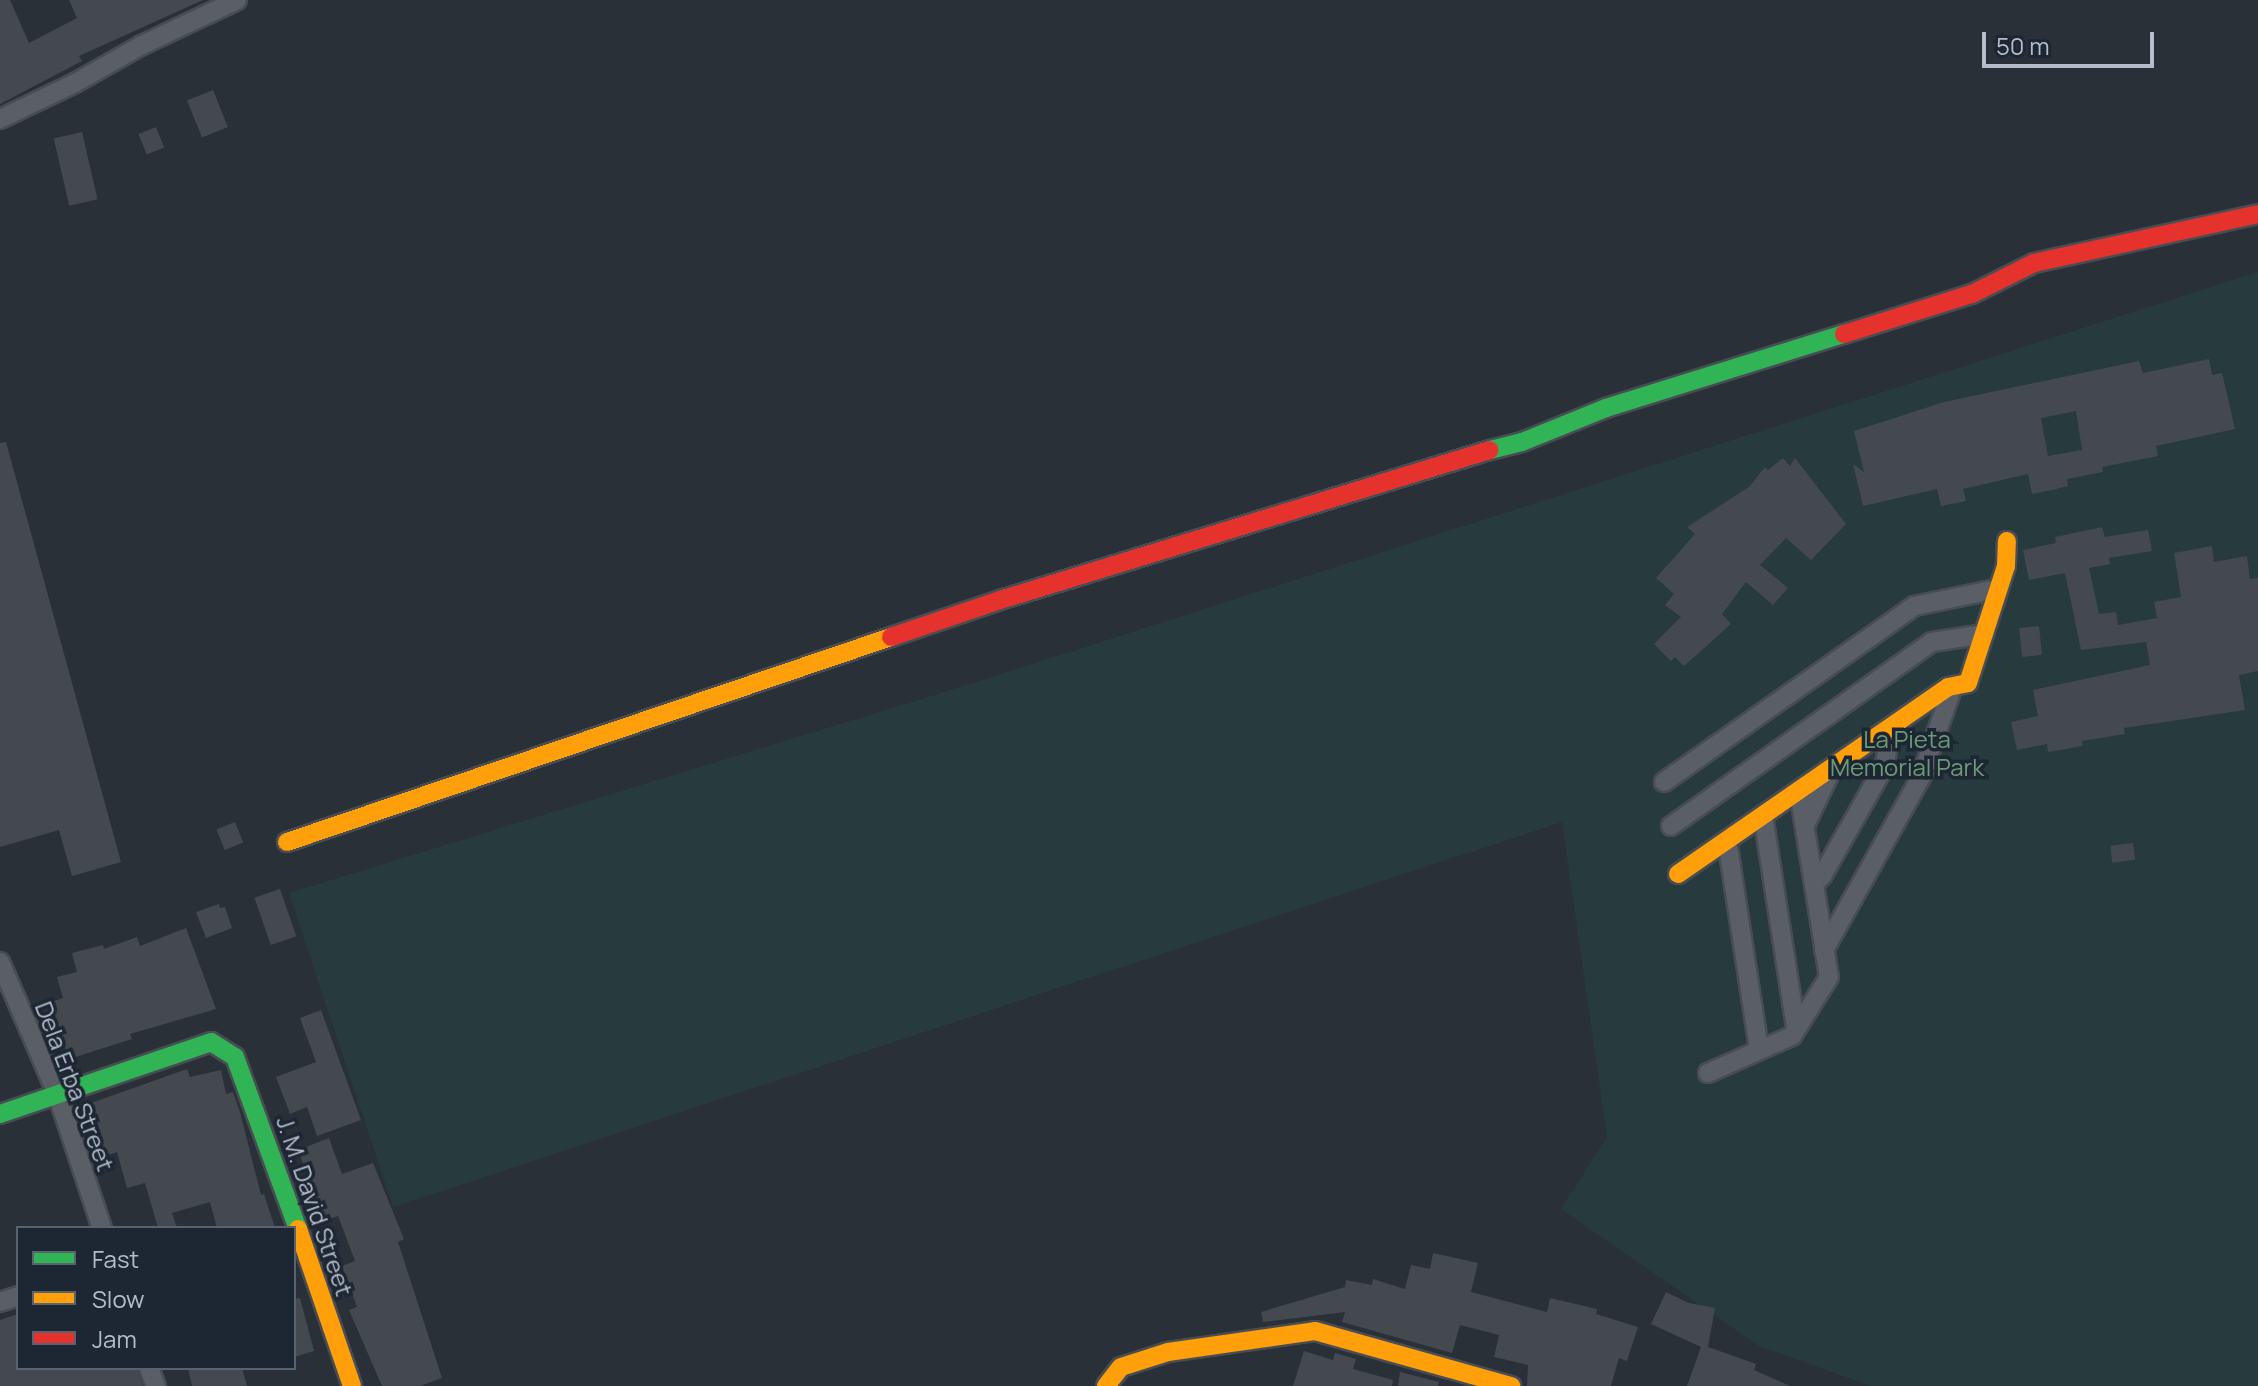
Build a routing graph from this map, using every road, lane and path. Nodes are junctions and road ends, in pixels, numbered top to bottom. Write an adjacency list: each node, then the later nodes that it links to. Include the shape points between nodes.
1 (237, 0): 2 (street)
2 (0, 119)
3 (2258, 214): 16 (street, via 2034,263 1957,299 1606,408 1522,442 1000,600)
4 (2007, 541): 5 (street, via 2006,566)
5 (1997, 589): 6 (street); 10 (street, via 1914,606)
6 (1984, 634): 7 (street, via 1968,683); 13 (street, via 1932,642)
7 (1953, 686): 8 (street); 19 (street, via 1921,777)
8 (1890, 728): 9 (street); 18 (street, via 1885,765)
9 (1833, 767): 11 (street); 14 (street)
10 (1664, 782)
11 (1799, 791): 12 (street); 14 (street)
12 (1763, 815): 15 (street); 21 (street)
13 (1671, 826)
14 (1804, 826): 18 (street)
15 (1727, 840): 17 (street); 22 (street)
16 (287, 842)
17 (1678, 874)
18 (1814, 883): 19 (street)
19 (1824, 950): 21 (street, via 1829,977)
20 (0, 962): 24 (street, Dela Erba Street)
21 (1796, 1028): 22 (street, via 1792,1036)
22 (1759, 1050): 23 (street)
23 (1708, 1073)
24 (58, 1096): 25 (street); 26 (street, Dela Erba Street); 27 (street, J. M. David Street, via 211,1042 235,1057)
25 (0, 1114)
26 (101, 1226)
27 (352, 1386)
28 (1106, 1386): 29 (street, via 1121,1367 1168,1352 1315,1331)
29 (1511, 1386)

